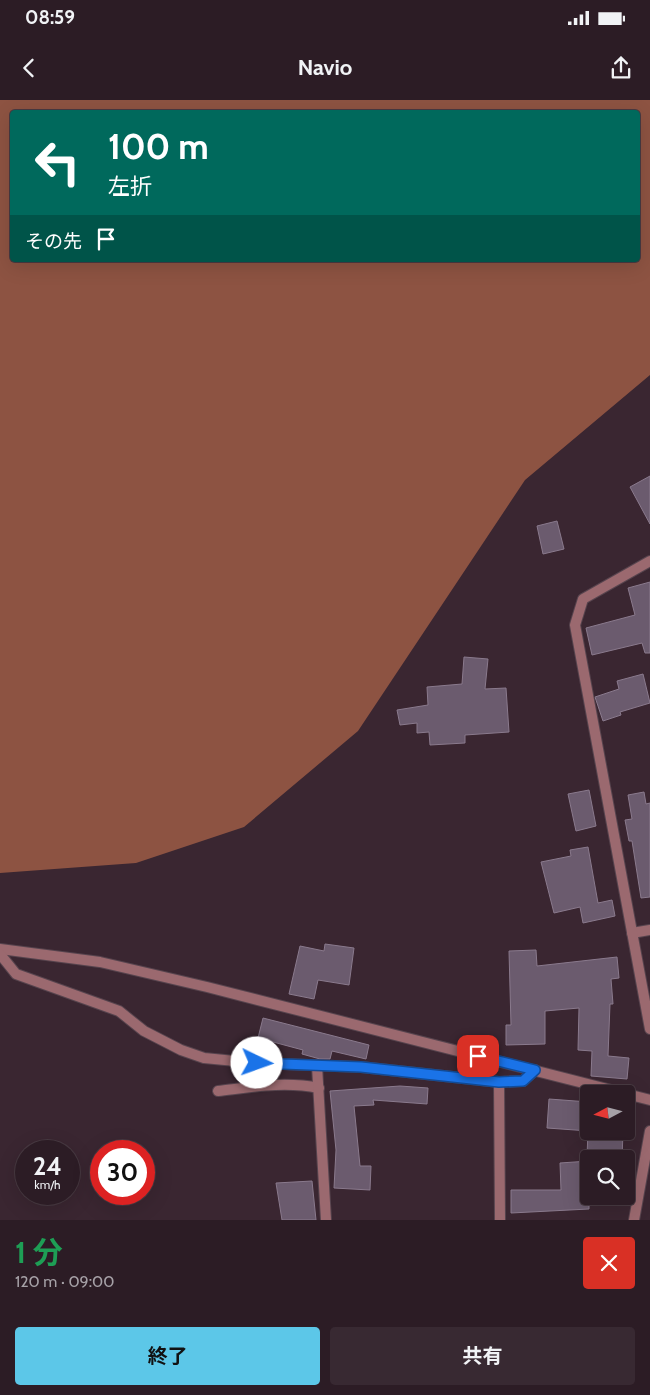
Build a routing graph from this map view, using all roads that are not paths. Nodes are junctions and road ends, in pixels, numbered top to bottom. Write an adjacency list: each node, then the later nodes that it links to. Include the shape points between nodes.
1 (650, 561): 3 (street, via 583,599 575,625)
2 (650, 930): 3 (street)
3 (632, 932): 6 (street)
4 (0, 949): 8 (street, via 100,962)
5 (0, 954): 7 (street, via 16,974 119,1011 144,1031 181,1050 204,1058)
6 (650, 1029)
7 (317, 1066): 9 (street, via 361,1067); 10 (street)
8 (535, 1070): 9 (street, via 523,1081); 12 (street)
9 (499, 1082): 15 (street)
10 (319, 1088): 11 (street, via 272,1084); 14 (street)
11 (218, 1091)
12 (650, 1100)
13 (650, 1131): 16 (street)
14 (326, 1220)
15 (500, 1220)
16 (634, 1220)

